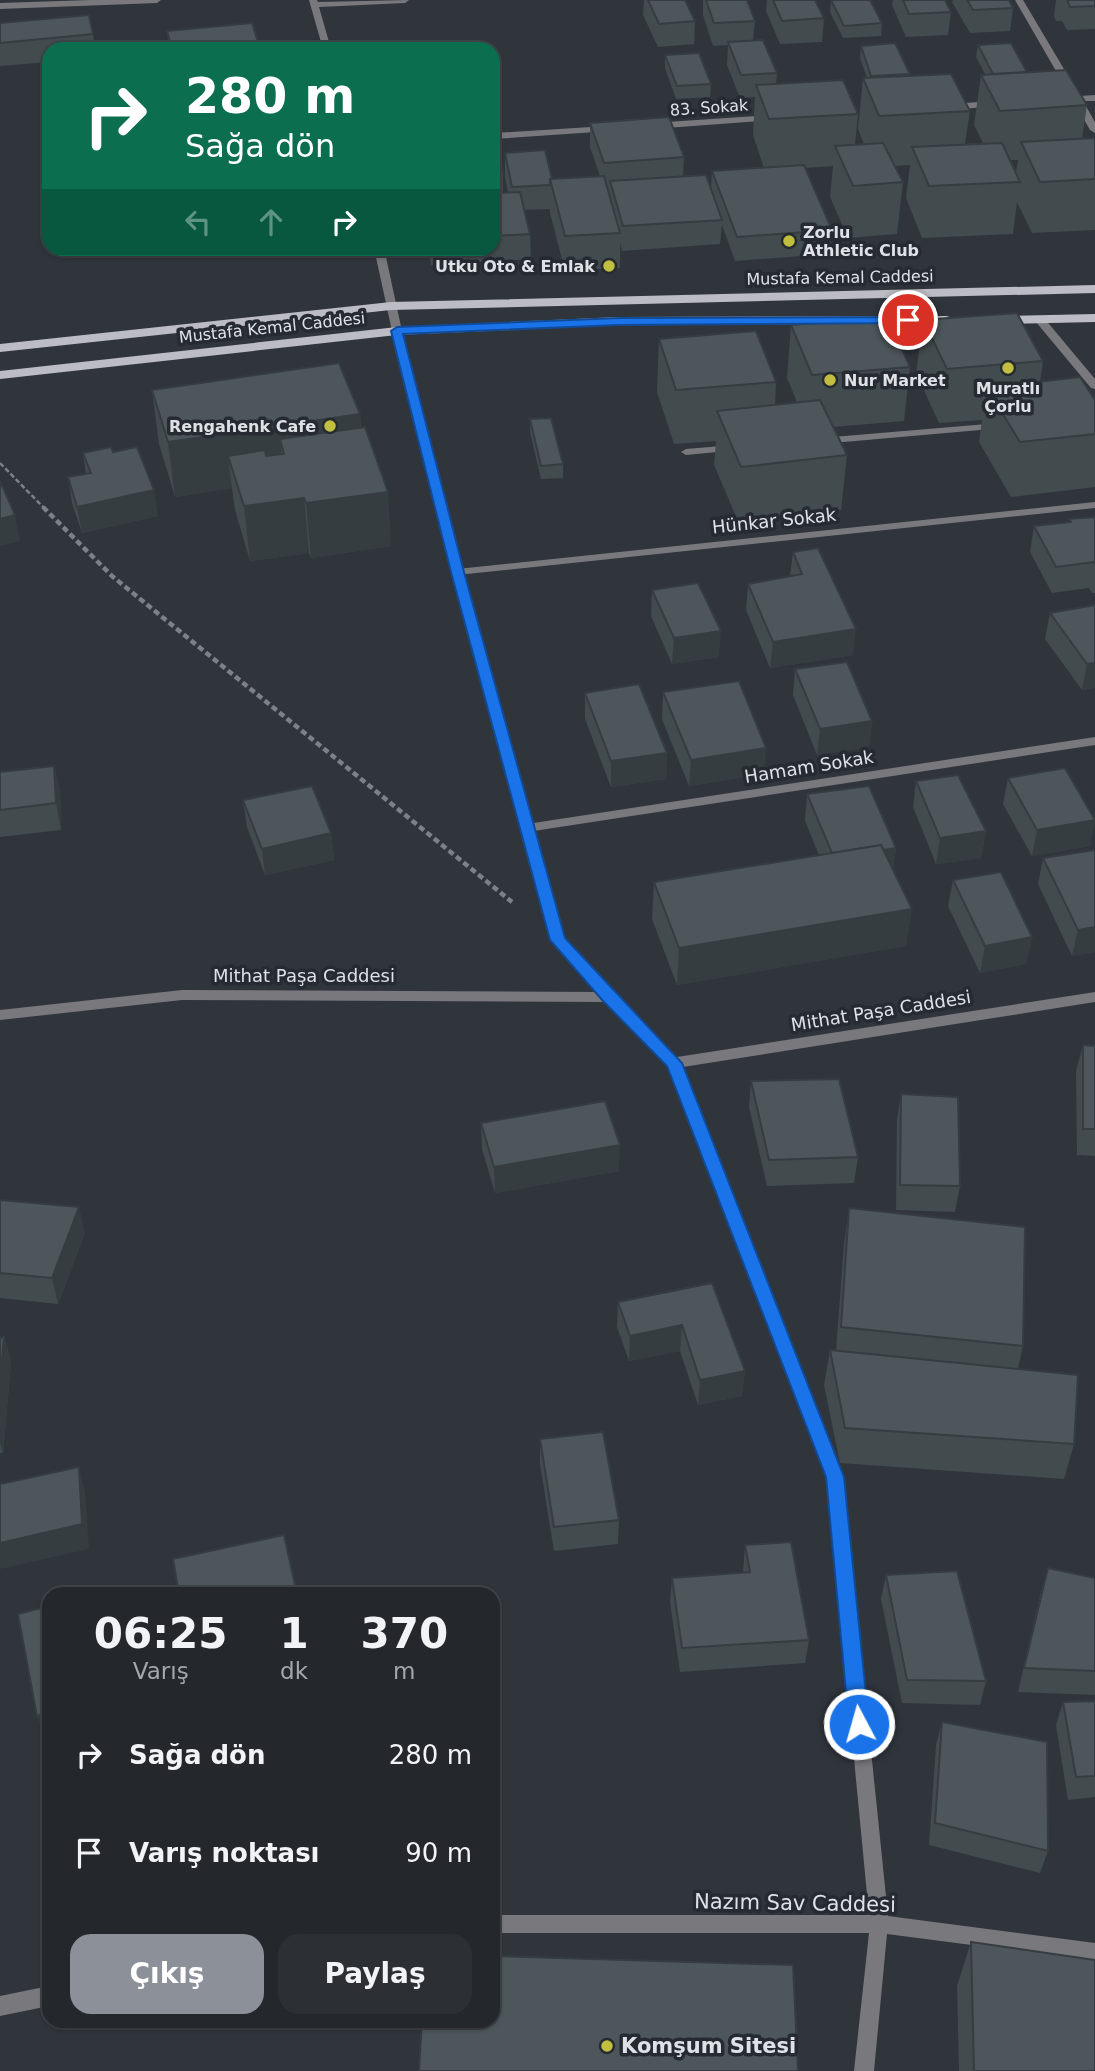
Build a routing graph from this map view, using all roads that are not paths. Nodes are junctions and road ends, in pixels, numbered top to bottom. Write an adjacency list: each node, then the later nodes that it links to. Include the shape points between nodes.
1 (157, 0): 5 (street)
2 (405, 0): 4 (street)
3 (1019, 0): 8 (street)
4 (313, 3): 6 (street)
5 (0, 6)
6 (325, 42)
7 (1095, 98): 8 (street)
8 (1076, 99): 9 (street); 15 (street)
9 (1048, 101)
10 (1007, 103): 11 (street)
11 (937, 108)
12 (785, 117): 13 (street, 83. Sokak)
13 (646, 126)
14 (618, 128): 16 (street)
15 (1095, 130)
16 (500, 136)
17 (381, 256): 19 (street)
18 (1095, 289): 19 (main road, Mustafa Kemal Caddesi)
19 (391, 306): 24 (street); 25 (main road, Mustafa Kemal Caddesi)
20 (1095, 317): 23 (main road)
21 (958, 320): 24 (main road, Mustafa Kemal Caddesi, via 619,321)
22 (986, 320): 23 (main road)
23 (1040, 320): 27 (street)
24 (397, 331): 26 (main road, Mustafa Kemal Caddesi); 33 (street)
25 (0, 348)
26 (0, 375)
27 (1095, 386)
28 (1017, 425): 29 (street)
29 (810, 442)
30 (741, 447): 31 (street)
31 (686, 452)
32 (1095, 506): 33 (street, Hünkar Sokak)
33 (457, 572): 35 (street)
34 (1095, 741): 35 (street, Hamam Sokak)
35 (527, 828): 37 (street, via 558,940)
36 (1095, 996): 39 (street, Mithat Paşa Caddesi)
37 (608, 997): 38 (street, Mithat Paşa Caddesi, via 182,995); 39 (street)
38 (0, 1015)
39 (674, 1063): 41 (street, via 835,1477)
40 (500, 1924): 41 (street, Nazım Sav Caddesi)
41 (879, 1924): 42 (street, Nazım Sav Caddesi); 45 (street)
42 (1095, 1952)
43 (42, 1997): 44 (street)
44 (0, 2006)
45 (864, 2071)

